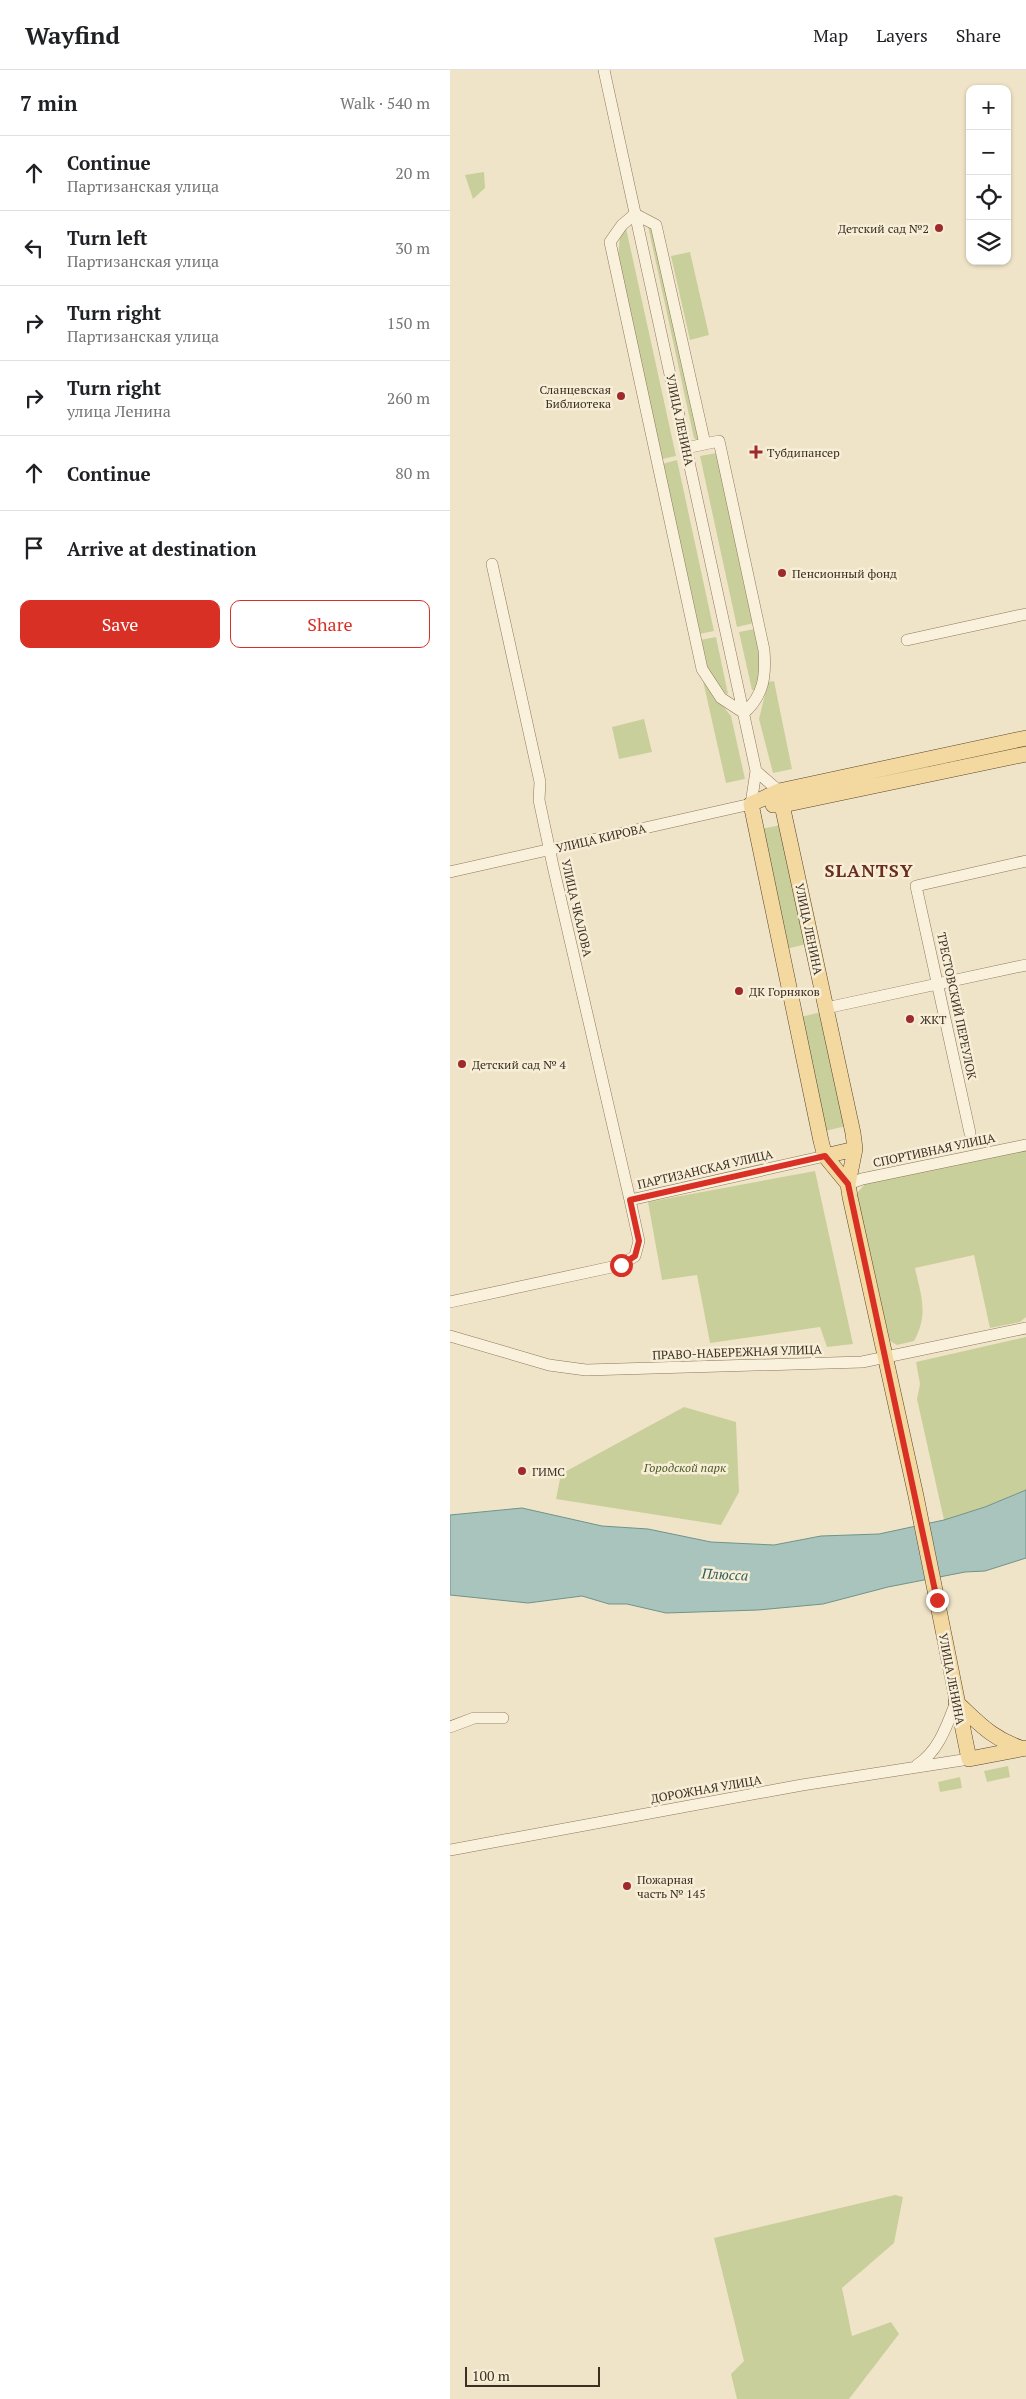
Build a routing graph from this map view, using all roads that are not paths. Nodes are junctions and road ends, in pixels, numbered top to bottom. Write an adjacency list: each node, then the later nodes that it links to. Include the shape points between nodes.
1 (604, 70): 2 (street, УЛИЦА ЛЕНИНА)
2 (635, 214): 3 (street, via 656,224); 4 (street, УЛИЦА ЛЕНИНА); 8 (street, via 610,242 657,464 702,670 722,698)
3 (705, 444): 4 (street); 8 (street, via 720,441 764,650 765,668 757,701)
4 (686, 448): 8 (street, УЛИЦА ЛЕНИНА)
5 (492, 564): 14 (street, УЛИЦА ЧКАЛОВА, via 540,782 539,800)
6 (1026, 614): 7 (street)
7 (907, 640)
8 (744, 713): 11 (street, УЛИЦА ЛЕНИНА)
9 (1026, 738): 12 (main road, УЛИЦА КИРОВА)
10 (1026, 754): 12 (main road, УЛИЦА КИРОВА)
11 (756, 771): 12 (street); 13 (street, УЛИЦА ЛЕНИНА)
12 (781, 798): 13 (main road, УЛИЦА КИРОВА); 19 (main road, УЛИЦА ЛЕНИНА)
13 (751, 804): 14 (street, УЛИЦА КИРОВА); 23 (main road, УЛИЦА ЛЕНИНА)
14 (550, 850): 16 (street, УЛИЦА КИРОВА); 25 (street, УЛИЦА ЧКАЛОВА)
15 (1026, 861): 18 (street, ТРЕСТОВСКИЙ ПЕРЕУЛОК, via 916,886)
16 (450, 872)
17 (1026, 966): 18 (street)
18 (938, 984): 19 (street); 20 (street, ТРЕСТОВСКИЙ ПЕРЕУЛОК)
19 (826, 1008): 22 (main road, УЛИЦА ЛЕНИНА)
20 (970, 1132)
21 (1026, 1145): 24 (street, СПОРТИВНАЯ УЛИЦА)
22 (855, 1149): 23 (main road); 24 (main road, УЛИЦА ЛЕНИНА)
23 (825, 1156): 24 (main road, УЛИЦА ЛЕНИНА); 25 (street, ПАРТИЗАНСКАЯ УЛИЦА)
24 (848, 1184): 29 (main road, УЛИЦА ЛЕНИНА)
25 (630, 1200): 26 (street, ПАРТИЗАНСКАЯ УЛИЦА, via 639,1241 635,1256 621,1265)
26 (450, 1302)
27 (1026, 1328): 29 (street, ПРАВО-НАБЕРЕЖНАЯ УЛИЦА)
28 (450, 1336): 29 (street, ПРАВО-НАБЕРЕЖНАЯ УЛИЦА, via 549,1365 586,1370 862,1362)
29 (886, 1357): 30 (main road, УЛИЦА ЛЕНИНА)
30 (956, 1702): 33 (main road, via 996,1738); 34 (main road, УЛИЦА ЛЕНИНА); 35 (street, via 935,1748)
31 (503, 1718): 32 (street, via 474,1718)
32 (450, 1727)
33 (1024, 1748): 34 (main road)
34 (968, 1759): 35 (street, ДОРОЖНАЯ УЛИЦА)
35 (914, 1767): 36 (street, ДОРОЖНАЯ УЛИЦА)
36 (450, 1850)

